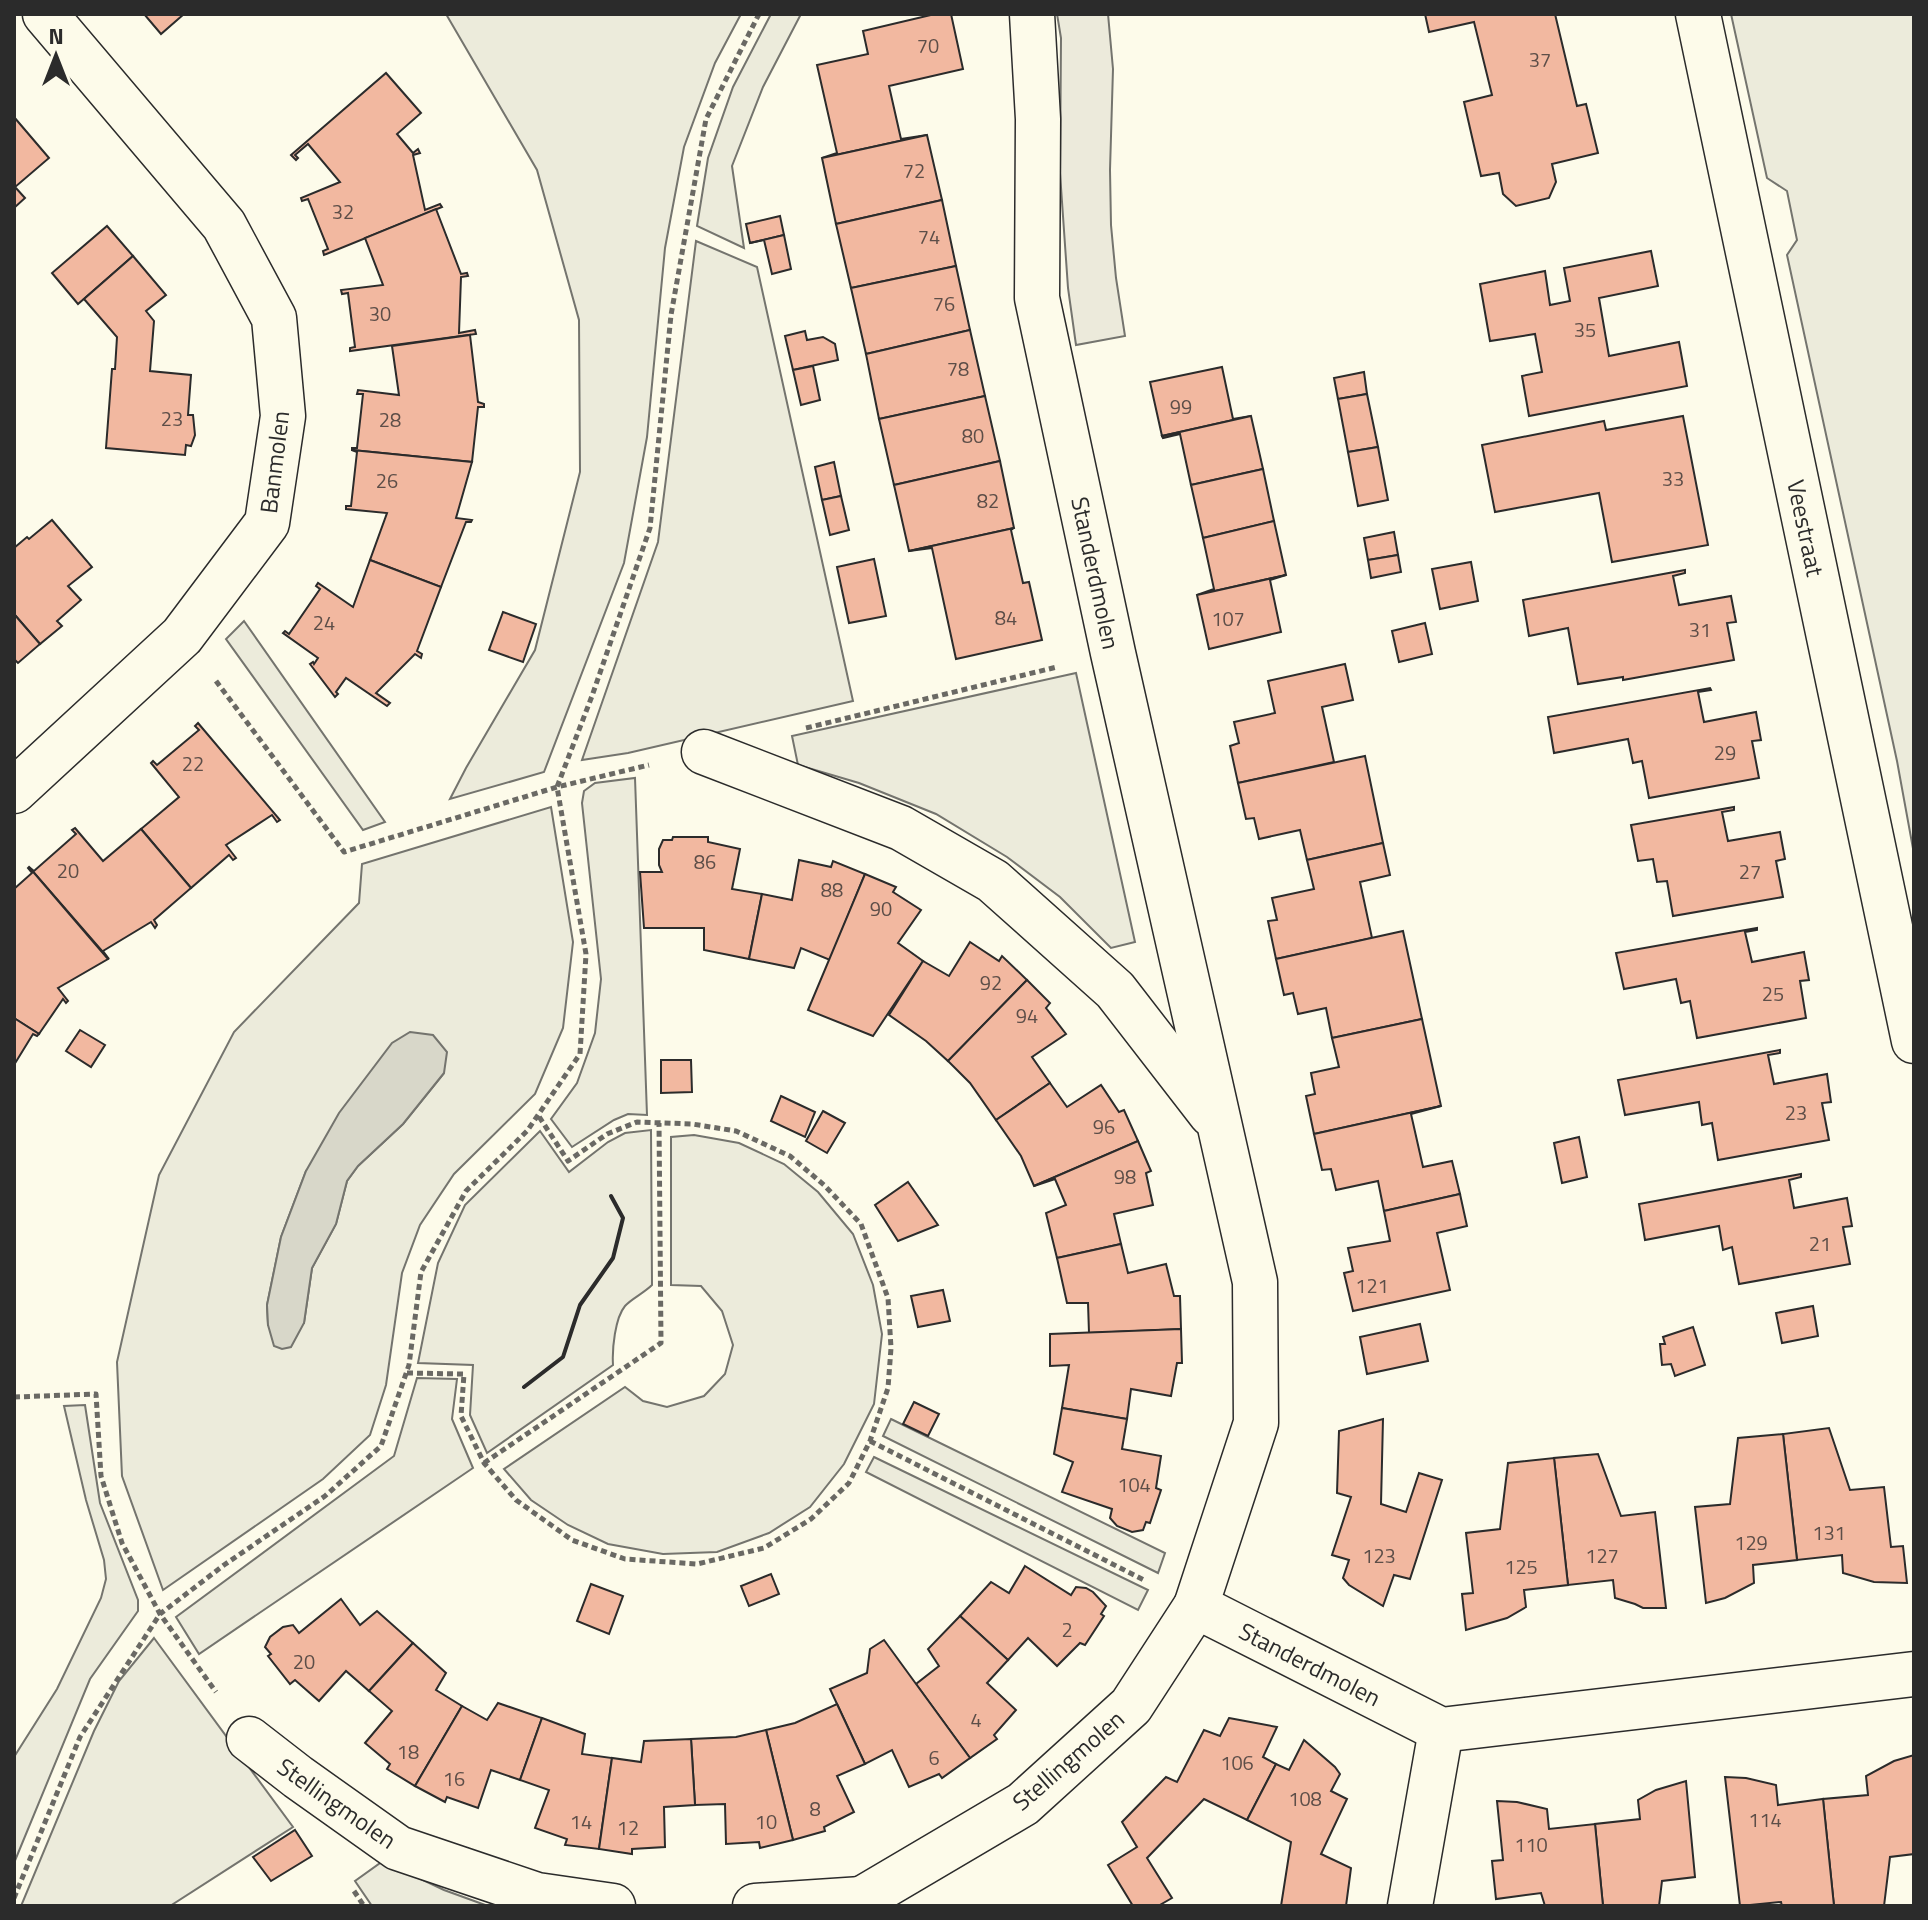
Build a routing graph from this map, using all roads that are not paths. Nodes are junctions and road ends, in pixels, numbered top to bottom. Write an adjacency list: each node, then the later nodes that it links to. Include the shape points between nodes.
1 (45, 14): 5 (street, Banmolen, via 224,225 274,318 283,416 267,523 182,636)
2 (1032, 14): 7 (street, Standerdmolen, via 1038,119 1037,298)
3 (1698, 14): 6 (street, Veestraat)
4 (704, 752): 7 (street, Standerdmolen, via 901,828 993,881 1115,990)
5 (14, 791)
6 (1914, 1041)
7 (1220, 1125): 8 (street, Standerdmolen, via 1255,1282 1256,1423)
8 (1196, 1606): 10 (street, Standerdmolen); 12 (street, Stellingmolen, via 1131,1706 1023,1804)
9 (1914, 1674): 10 (street)
10 (1441, 1730): 15 (street)
11 (249, 1739): 13 (street, Stellingmolen, via 398,1848 537,1895)
12 (856, 1902): 14 (street, Stellingmolen)
13 (613, 1906)
14 (755, 1906)
15 (1410, 1906)

